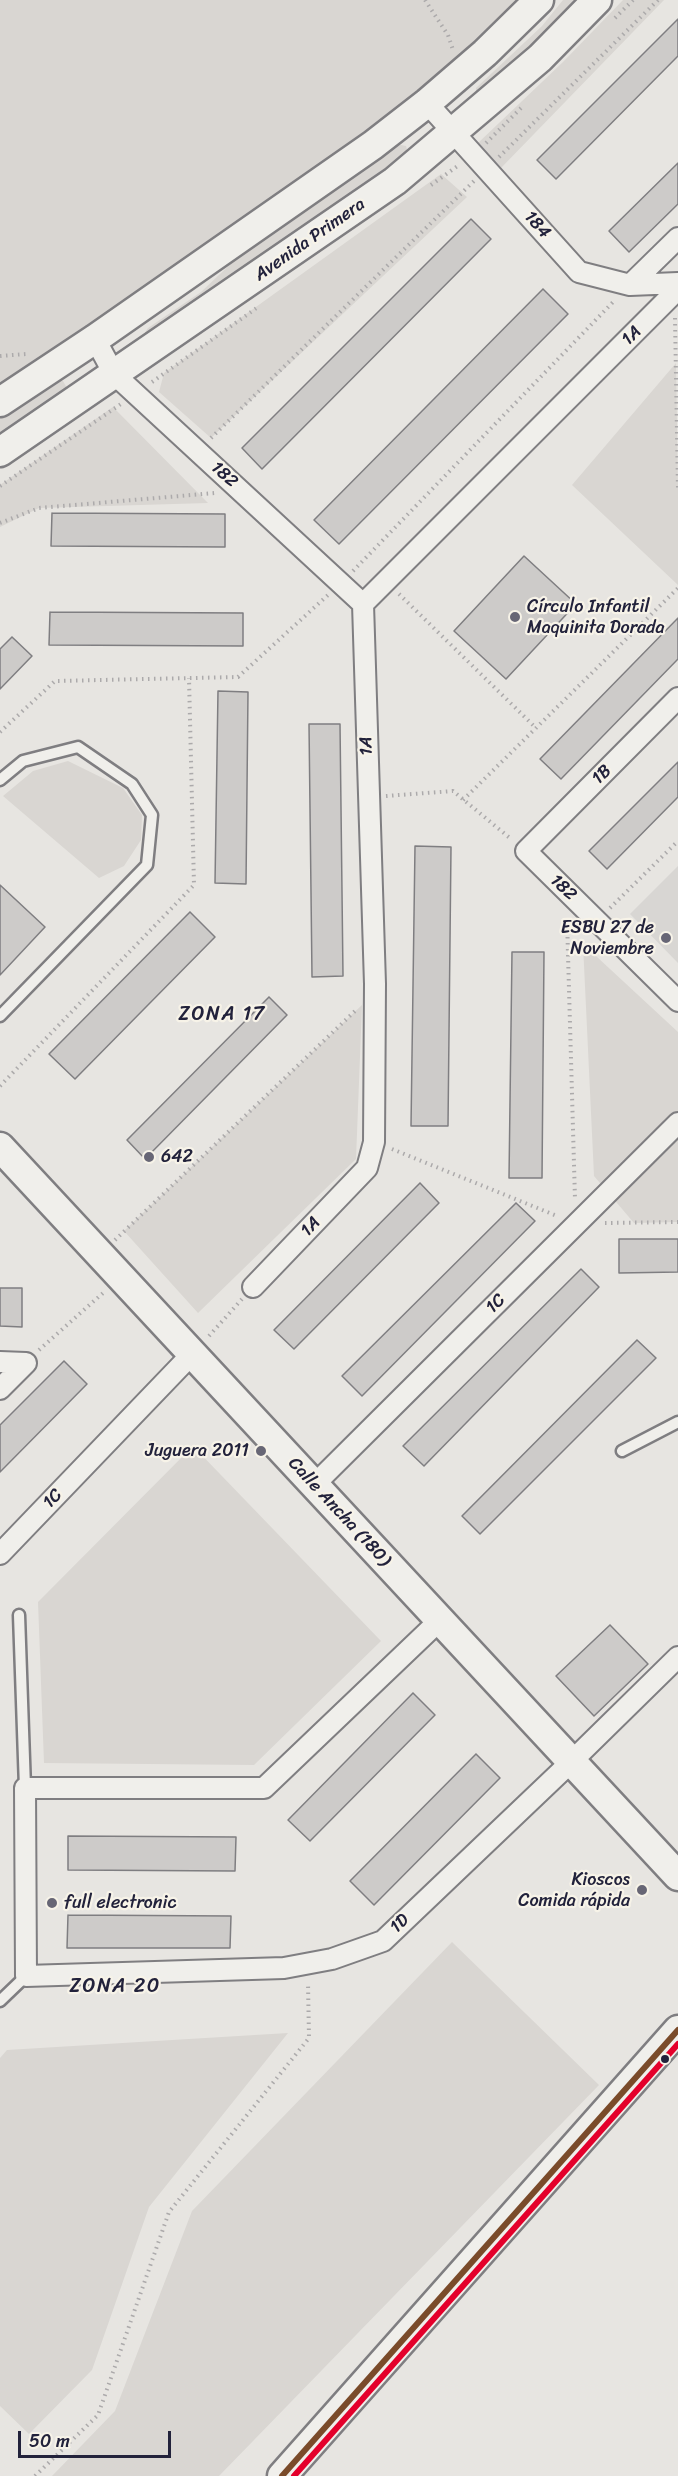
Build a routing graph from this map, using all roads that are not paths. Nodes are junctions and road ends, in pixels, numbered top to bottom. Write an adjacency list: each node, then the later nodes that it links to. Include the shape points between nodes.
1 (539, 0): 3 (street)
2 (597, 0): 4 (street, Avenida Primera, via 540,58)
3 (427, 103): 4 (street, 184); 8 (street)
4 (452, 133): 6 (street, 184, via 579,272); 9 (street, Avenida Primera, via 395,181)
5 (678, 238): 6 (street)
6 (630, 285): 7 (street, 184)
7 (677, 289): 12 (street, 1A)
8 (95, 339): 9 (street, 182); 10 (street)
9 (114, 374): 11 (street, Avenida Primera); 12 (street, 182)
10 (0, 402)
11 (0, 452)
12 (363, 604): 20 (street, 1A, via 375,984 374,1142 367,1168)
13 (678, 698): 15 (street, 1B)
14 (0, 780): 17 (lane, via 22,761 78,747 132,784 152,815 147,865)
15 (526, 851): 16 (street, 182)
16 (678, 1001)
17 (0, 1016)
18 (678, 1123): 26 (street, 1C)
19 (0, 1147): 21 (street, Calle Ancha (180))
20 (253, 1287)
21 (192, 1354): 26 (street, Calle Ancha (180)); 27 (street, 1C)
22 (0, 1362): 23 (street, via 26,1363)
23 (0, 1389)
24 (678, 1422): 25 (lane)
25 (622, 1451)
26 (314, 1485): 29 (street, Calle Ancha (180))
27 (0, 1554)
28 (19, 1615): 32 (lane)
29 (440, 1620): 31 (street, Calle Ancha (180)); 32 (street, via 264,1788)
30 (678, 1657): 31 (street, 1D)
31 (571, 1762): 33 (street, Calle Ancha (180)); 34 (street, 1D, via 383,1941 332,1959 284,1968)
32 (25, 1788): 34 (street)
33 (678, 1876)
34 (26, 1976): 35 (lane)
35 (0, 2001)
36 (678, 2030): 37 (street)
37 (282, 2476)

